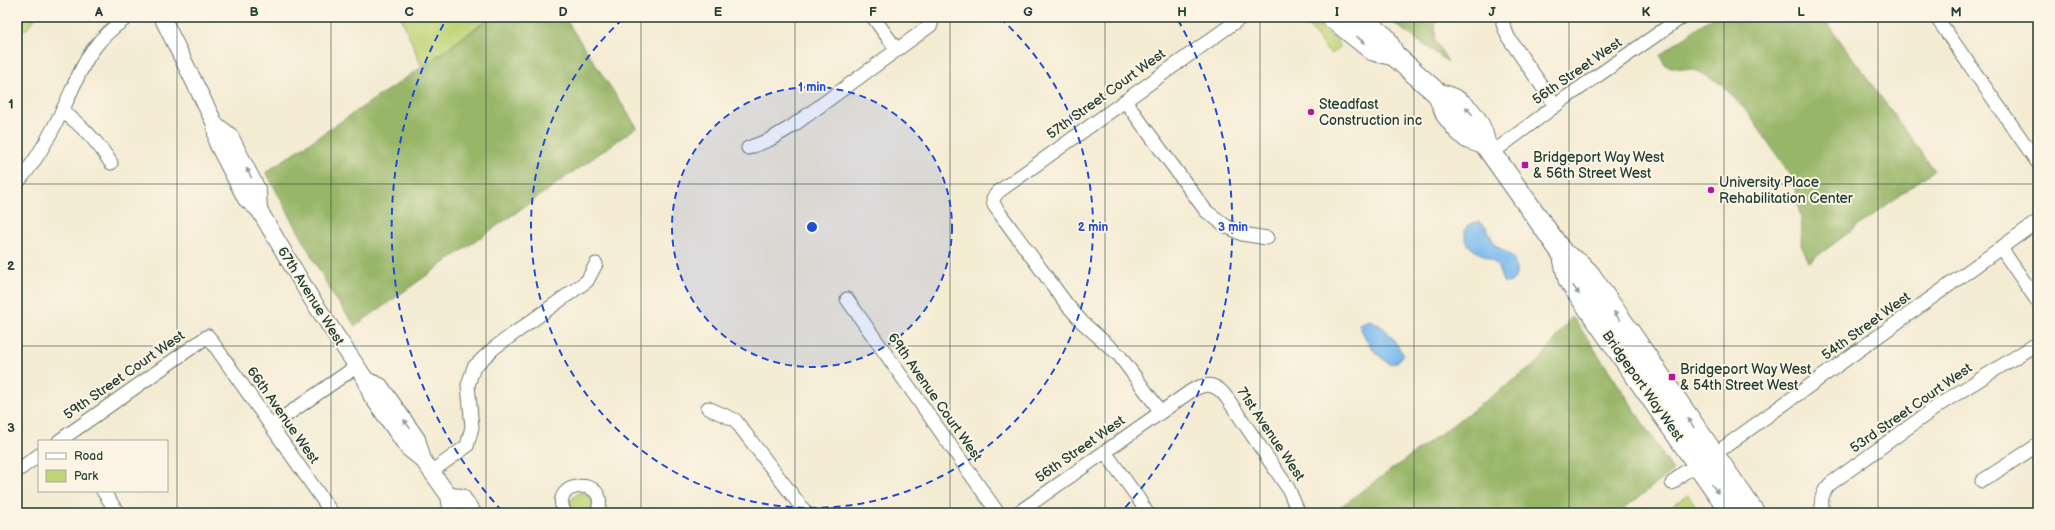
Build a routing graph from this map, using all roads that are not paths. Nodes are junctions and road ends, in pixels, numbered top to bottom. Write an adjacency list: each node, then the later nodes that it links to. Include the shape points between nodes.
1 (128, 17): 15 (street, via 113,28 88,56 78,72)
2 (162, 17): 29 (street, 67th Avenue West, via 214,124 217,143 246,199 259,210 311,298)
3 (872, 17): 11 (street)
4 (1242, 17): 13 (street, 57th Street Court West)
5 (1332, 17): 12 (main road, one-way to 12, via 1373,50)
6 (1504, 17): 14 (street, via 1503,24 1508,36)
7 (1682, 17): 14 (street, 56th Street West)
8 (1936, 17): 19 (street)
9 (1366, 21): 12 (main road, via 1385,38)
10 (931, 26): 11 (street)
11 (897, 50): 16 (street, via 791,127 769,140)
12 (1394, 55): 17 (main road, via 1438,94 1447,115 1459,130 1468,138)
13 (1125, 101): 22 (street, via 1206,210 1226,226 1242,234); 32 (street, 57th Street Court West, via 998,192 993,200 1036,264 1078,318 1119,355)
14 (1556, 105): 17 (street, 56th Street West)
15 (62, 111): 18 (street, via 87,131); 20 (street, via 40,151)
16 (748, 148)
17 (1489, 148): 38 (main road, Bridgeport Way West, via 1563,254 1569,280)
18 (112, 163)
19 (2038, 163)
20 (17, 183)
21 (2038, 220): 23 (street, 54th Street West)
22 (1267, 238)
23 (2001, 248): 26 (street); 38 (street, 54th Street West)
24 (596, 264): 39 (street, via 587,281 494,348 474,367 468,385 472,427 467,446)
25 (847, 299): 53 (street, 69th Avenue Court West)
26 (2038, 302)
27 (208, 336): 33 (street, 66th Avenue West); 34 (street, 59th Street Court West)
28 (2038, 343): 58 (street, 53rd Street Court West, via 1942,403 1830,484 1822,495)
29 (357, 366): 33 (street); 39 (street, 67th Avenue West, via 366,380 380,386 417,438)
30 (1210, 385): 32 (street, 56th Street West, via 1195,389); 45 (street, 71st Avenue West, via 1218,388 1227,398 1288,488)
31 (708, 408): 52 (street, via 736,420)
32 (1161, 412): 36 (street, 56th Street West)
33 (271, 426): 47 (street, 66th Avenue West)
34 (64, 440)
35 (2038, 445): 41 (street)
36 (1105, 452): 54 (street, 56th Street West); 55 (street)
37 (38, 456): 40 (street)
38 (1706, 460): 42 (street, 54th Street West); 56 (main road, Bridgeport Way West, one-way to 56); 57 (main road, Bridgeport Way West)
39 (427, 466): 44 (street, 67th Avenue West)
40 (17, 471)
41 (1982, 481)
42 (1672, 482)
43 (104, 492): 46 (street)
44 (449, 496): 48 (street, 67th Avenue West); 49 (street, via 462,497)
45 (1297, 509)
46 (118, 513)
47 (332, 513)
48 (454, 513)
49 (473, 513)
50 (564, 513): 51 (street, via 562,505 565,493 575,486 582,485 597,494)
51 (597, 513)
52 (806, 513)
53 (998, 513)
54 (1018, 513)
55 (1147, 513)
56 (1732, 513)
57 (1754, 513)
58 (1824, 513)

